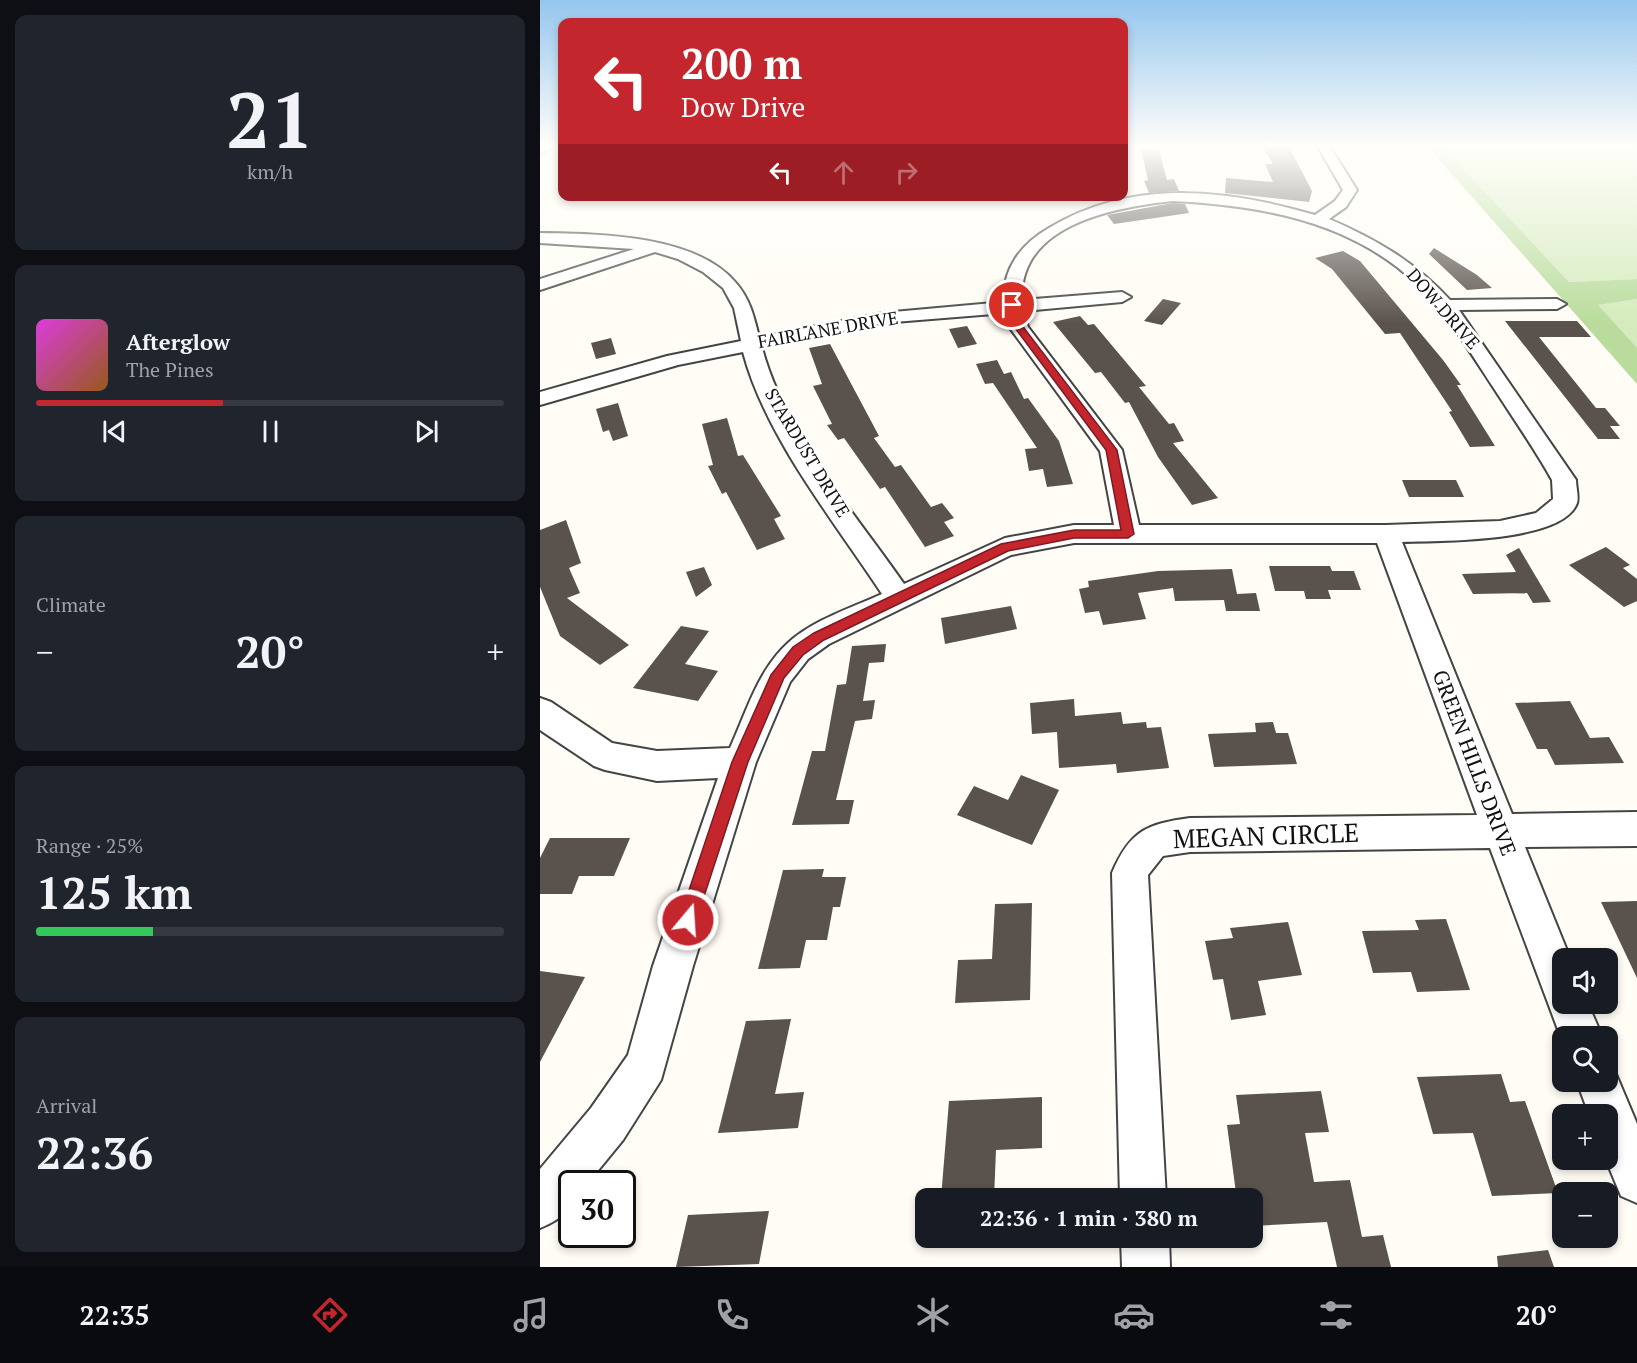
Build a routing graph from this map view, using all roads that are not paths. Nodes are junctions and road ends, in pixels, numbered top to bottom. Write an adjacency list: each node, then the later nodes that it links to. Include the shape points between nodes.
1 (1102, 206): 11 (street, DOW DRIVE, via 1059,225 1026,251 1011,284)
2 (1256, 206): 4 (street, DOW DRIVE)
3 (1337, 206): 4 (street)
4 (1316, 221): 12 (street, DOW DRIVE, via 1365,241 1402,263)
5 (540, 238): 6 (street, STARDUST DRIVE)
6 (628, 243): 7 (street, STARDUST DRIVE); 8 (street)
7 (654, 247): 8 (street); 13 (street, STARDUST DRIVE, via 683,255 734,288 744,310)
8 (541, 276)
9 (1122, 297): 11 (street, FAIRLANE DRIVE)
10 (1557, 303): 12 (street)
11 (1012, 305): 13 (street, FAIRLANE DRIVE, via 882,318); 15 (street, DOW DRIVE, via 1019,328 1111,450)
12 (1444, 305): 16 (street, DOW DRIVE, via 1467,331 1550,456 1564,480 1566,502 1544,519 1500,530)
13 (750, 343): 14 (street, FAIRLANE DRIVE, via 674,360); 17 (street, STARDUST DRIVE, via 774,406)
14 (540, 399)
15 (1128, 534): 16 (street, DOW DRIVE); 17 (street, DOW DRIVE, via 1074,534 1005,547)
16 (1386, 534): 21 (street, GREEN HILLS DRIVE)
17 (899, 598): 19 (street, DOW DRIVE, via 819,636 798,651 778,675)
18 (540, 711): 19 (street, via 605,756 657,766)
19 (740, 762): 26 (street, DOW DRIVE, via 673,966 646,1065 607,1124)
20 (1637, 829): 21 (street, MEGAN CIRCLE)
21 (1500, 830): 22 (street, GREEN HILLS DRIVE); 25 (street, MEGAN CIRCLE, via 1190,835 1159,840 1142,849 1130,873)
22 (1552, 963)
23 (1602, 1092): 24 (street)
24 (1637, 1180)
25 (1143, 1188)
26 (540, 1205)
27 (1145, 1248): 28 (street)
28 (1146, 1267)

